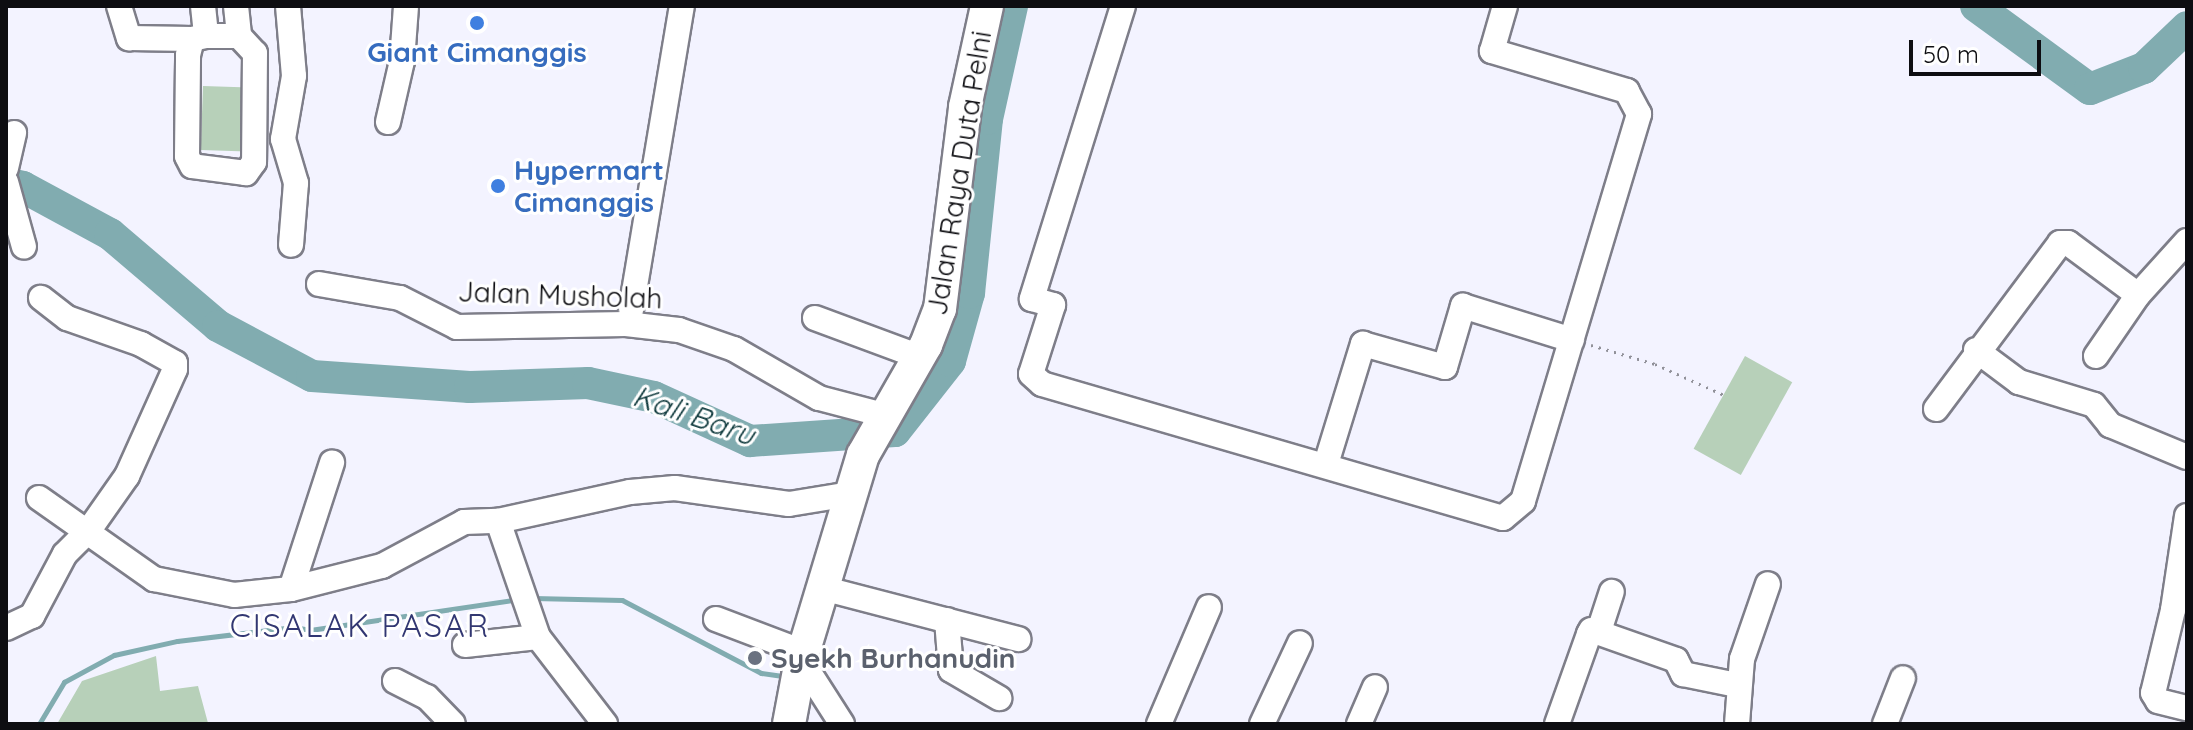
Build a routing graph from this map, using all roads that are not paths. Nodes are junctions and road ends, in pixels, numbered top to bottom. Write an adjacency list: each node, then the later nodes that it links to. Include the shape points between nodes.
1 (203, 6): 11 (street)
2 (236, 6): 10 (street)
3 (288, 6): 17 (street, via 294,76 283,148 296,178)
4 (406, 6): 12 (street, via 402,61)
5 (682, 6): 22 (street)
6 (987, 6): 26 (main road, Jalan Raya Duta Pelni, via 965,107 947,279 933,329)
7 (1123, 6): 32 (street, via 1032,299 1053,305 1031,374 1042,384)
8 (1505, 6): 24 (street, via 1492,51 1627,91 1639,114)
9 (120, 12): 11 (street, via 129,38)
10 (239, 36): 11 (street); 11 (street, via 256,61 254,162 246,173 192,166 187,156)
11 (199, 38)
12 (388, 122)
13 (14, 133): 14 (street)
14 (6, 168)
15 (8, 192): 18 (street)
16 (2187, 241): 20 (street)
17 (291, 245)
18 (24, 247)
19 (319, 284): 29 (street, Jalan Musholah, via 400,298 457,327 626,324 679,330 734,349 819,398)
20 (2138, 295): 25 (street, via 2068,243 2060,243); 27 (street)
21 (41, 298): 37 (street, via 67,318 118,332 175,363 141,451)
22 (631, 310)
23 (815, 318): 26 (street)
24 (1572, 340): 32 (street, via 1515,513 1503,518); 32 (street, via 1463,306 1445,367 1363,344)
25 (1976, 350): 28 (street); 30 (street, via 2019,382 2094,405 2110,425)
26 (918, 356): 29 (main road, Jalan Raya Duta Pelni)
27 (2096, 356)
28 (1936, 409)
29 (882, 419): 33 (main road, Jalan Raya Duta Pelni)
30 (2187, 457)
31 (332, 463): 40 (street)
32 (1326, 464)
33 (850, 494): 36 (street, via 769,503 656,488); 39 (main road, Jalan Raya Duta Pelni)
34 (39, 498): 37 (street)
35 (2187, 516): 57 (street, via 2153,693 2158,701)
36 (498, 521): 40 (street, via 464,522 406,558); 47 (street)
37 (89, 530): 40 (street, via 98,542 170,585 234,595); 45 (street, via 65,554 32,616)
38 (1768, 584): 54 (street)
39 (822, 588): 44 (street); 51 (main road, Jalan Raya Duta Pelni)
40 (291, 589)
41 (1612, 592): 46 (street, via 1600,628)
42 (1209, 607): 62 (street)
43 (716, 619): 51 (street)
44 (947, 620): 48 (street); 56 (street, via 951,670)
45 (6, 628)
46 (1591, 630): 54 (street, via 1676,660 1683,674); 65 (street)
47 (538, 637): 50 (street); 60 (street)
48 (1018, 639)
49 (1300, 643): 63 (street)
50 (465, 645)
51 (801, 660): 58 (main road, Jalan Raya Duta Pelni); 61 (street)
52 (1903, 678): 67 (street)
53 (395, 681): 59 (street, via 427,697)
54 (1737, 685): 66 (street)
55 (1375, 687): 64 (street)
56 (999, 698)
57 (2187, 708)
58 (790, 712)
59 (453, 724)
60 (605, 724)
61 (842, 724)
62 (1159, 724)
63 (1262, 724)
64 (1359, 724)
65 (1557, 724)
66 (1737, 724)
67 (1885, 724)

